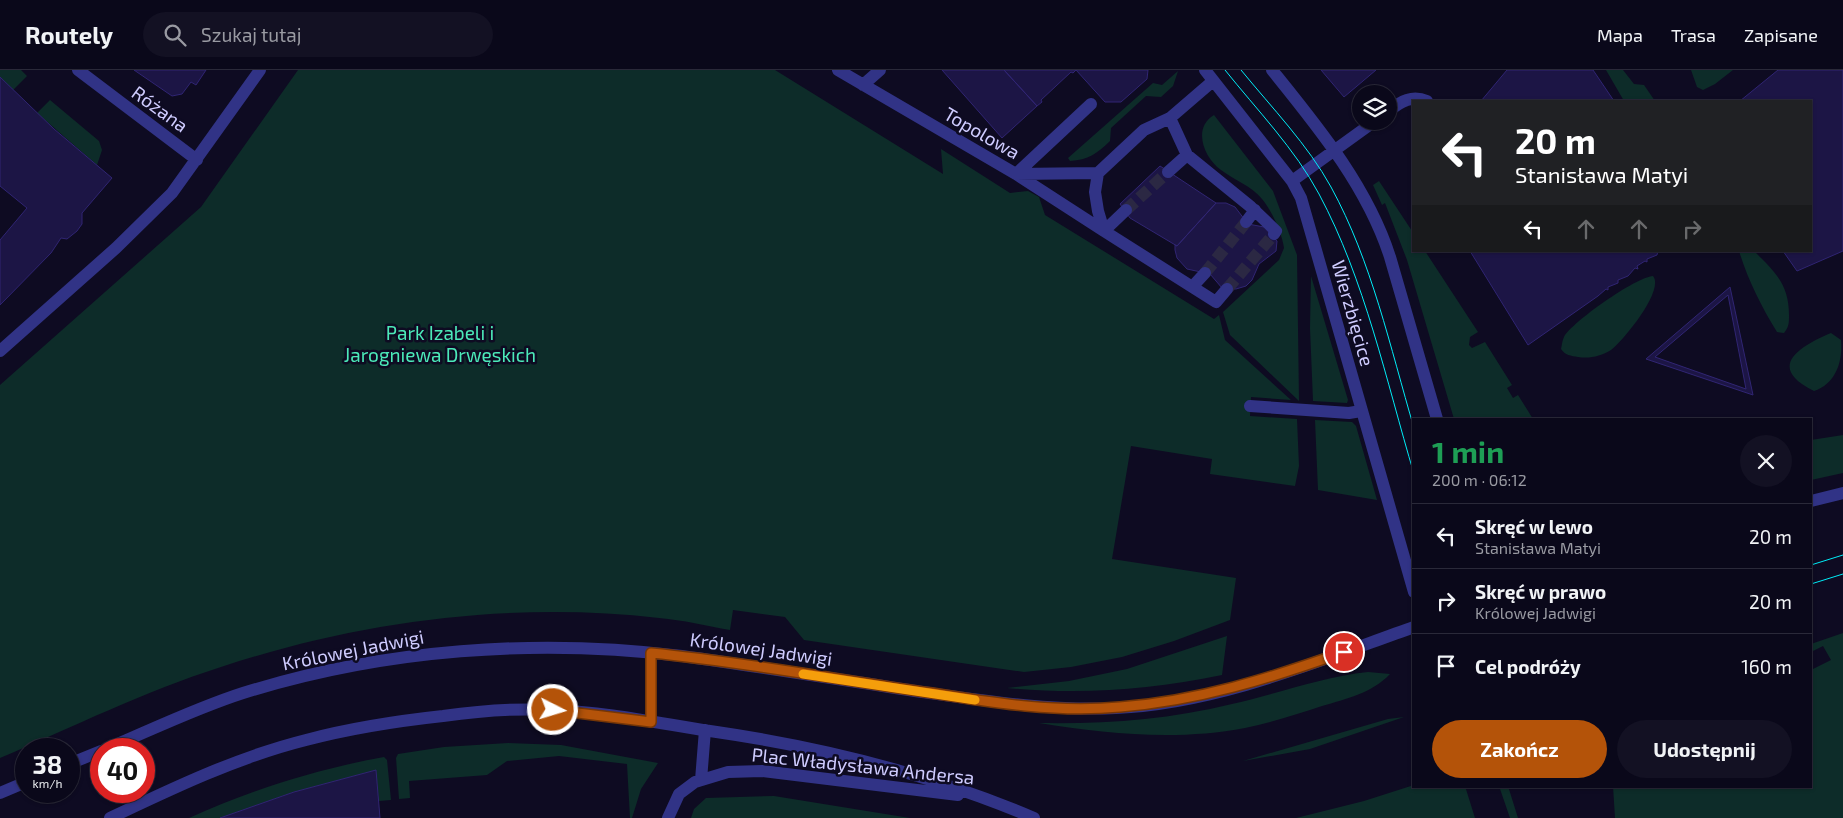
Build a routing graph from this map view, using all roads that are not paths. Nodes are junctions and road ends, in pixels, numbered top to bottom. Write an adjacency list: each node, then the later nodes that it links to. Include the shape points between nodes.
1 (78, 70): 16 (street, Różana)
2 (260, 70): 16 (street)
3 (838, 70): 8 (street, Topolowa)
4 (880, 70): 8 (street)
5 (1204, 70): 7 (street, Wierzbięcice)
6 (1272, 70): 14 (street)
7 (1214, 81): 12 (street); 20 (street, Wierzbięcice)
8 (863, 85): 19 (street, Topolowa)
9 (1425, 100): 11 (street, via 1407,99)
10 (1092, 104): 19 (street)
11 (1397, 106)
12 (1170, 118): 15 (street); 17 (street, via 1144,130)
13 (1362, 130): 14 (street)
14 (1335, 151): 20 (street); 32 (street, via 1386,245)
15 (1187, 155): 18 (street); 22 (street)
16 (197, 160): 29 (street, via 172,193 142,224)
17 (1098, 172): 19 (street); 24 (street, via 1095,192)
18 (1168, 172)
19 (1016, 174): 24 (street, Topolowa)
20 (1292, 181): 31 (street, Wierzbięcice, via 1301,198)
21 (1126, 210): 24 (street)
22 (1255, 210): 23 (street); 25 (street, via 1276,231)
23 (1246, 222)
24 (1104, 231): 27 (street, Topolowa)
25 (1274, 234)
26 (1205, 273): 27 (street)
27 (1193, 286): 28 (street, Topolowa, via 1216,302)
28 (1227, 289)
29 (0, 351)
30 (1250, 406): 31 (street)
31 (1362, 411): 35 (street, Wierzbięcice)
32 (1437, 418)
33 (1843, 493): 34 (street)
34 (1812, 501)
35 (1412, 585)
36 (1412, 628): 37 (street, Królowej Jadwigi, via 1238,687 1120,708 983,702)
37 (651, 653): 38 (street); 40 (street, Królowej Jadwigi, via 577,646 519,647 381,662 242,693)
38 (651, 722): 39 (street); 45 (street, via 553,710 484,711 394,722 304,740 246,759)
39 (705, 730): 41 (street); 44 (street, via 770,739 887,766)
40 (131, 738)
41 (701, 780): 44 (street, Plac Władysława Andersa, via 728,772 762,771); 46 (street, Plac Władysława Andersa, via 679,794)
42 (15, 787): 43 (street)
43 (0, 793)
44 (986, 799): 47 (street)
45 (110, 818)
46 (668, 818)
47 (1034, 818)

